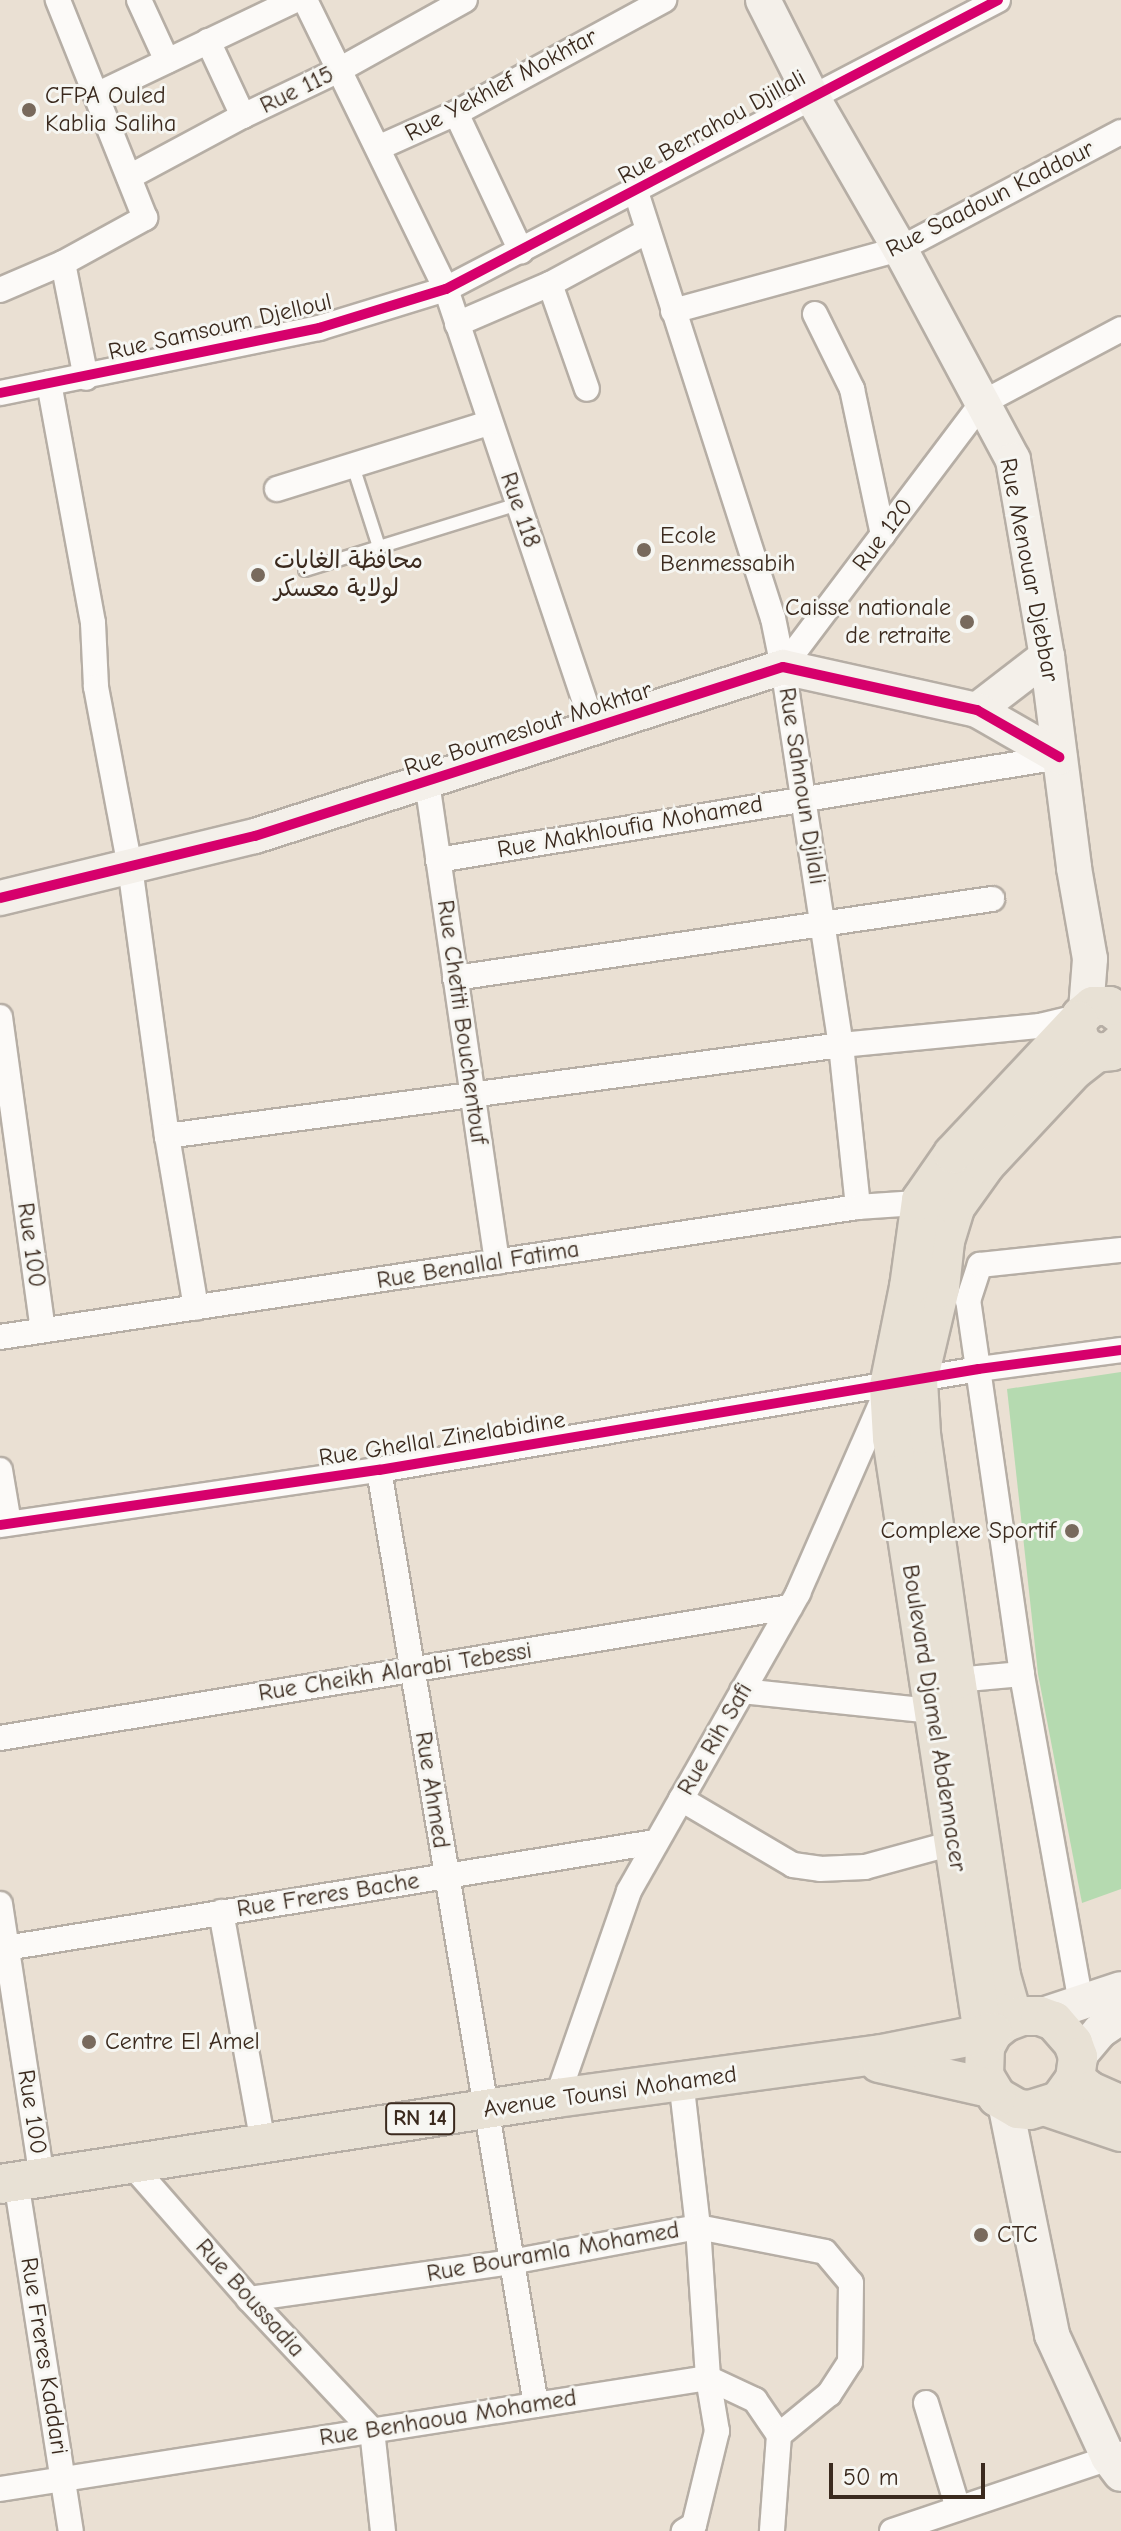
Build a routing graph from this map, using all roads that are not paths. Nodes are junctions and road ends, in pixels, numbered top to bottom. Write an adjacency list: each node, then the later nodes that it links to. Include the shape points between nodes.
1 (58, 0): 13 (street)
2 (139, 0): 11 (street)
3 (295, 0): 10 (street)
4 (305, 0): 12 (street, Rue 118)
5 (465, 0): 12 (street, Rue 115)
6 (664, 0): 9 (street, Rue Yekhlef Mokhtar)
7 (763, 0): 14 (street, Rue Menouar Djebbar)
8 (998, 0): 14 (street, Rue Berrahou Djillali)
9 (614, 11): 15 (street, Rue Yekhlef Mokhtar)
10 (208, 41): 11 (street); 16 (street)
11 (167, 61): 13 (street)
12 (339, 70): 16 (street, Rue 115); 18 (street, Rue 118)
13 (96, 95): 19 (street)
14 (811, 95): 20 (street, Rue Berrahou Djillali); 22 (street, Rue Menouar Djebbar)
15 (456, 113): 18 (street, Rue Yekhlef Mokhtar); 23 (street)
16 (243, 116): 19 (street, Rue 115)
17 (1121, 132): 22 (street, Rue Saadoun Kaddour)
18 (380, 147): 26 (street, Rue 118)
19 (129, 177): 24 (street, via 145,218)
20 (636, 192): 21 (street, Rue Sahnoun Djilali); 23 (street, Rue Berrahou Djillali)
21 (648, 231): 25 (street); 28 (street, Rue Sahnoun Djilali)
22 (900, 249): 28 (street, Rue Saadoun Kaddour); 36 (street, Rue Menouar Djebbar)
23 (521, 251): 26 (street, Rue Berrahou Djillali)
24 (63, 263): 27 (street); 32 (street)
25 (550, 284): 30 (street); 34 (street)
26 (446, 289): 30 (street, Rue 118); 32 (street, Rue Samsoum Djelloul, via 319,328)
27 (0, 290)
28 (673, 311): 45 (street, Rue Sahnoun Djilali, via 768,604)
29 (815, 314): 41 (street, via 852,389)
30 (457, 324): 37 (street, Rue 118)
31 (1121, 329): 36 (street)
32 (86, 378): 33 (street, Rue Samsoum Djelloul)
33 (49, 383): 35 (street, Rue Samsoum Djelloul); 52 (street)
34 (587, 389)
35 (0, 393)
36 (982, 403): 41 (street, Rue 120); 44 (street, Rue Menouar Djebbar, via 1013,460)
37 (489, 423): 38 (street); 40 (street, Rue 118)
38 (353, 466): 39 (street); 42 (lane)
39 (277, 489)
40 (518, 504): 42 (lane); 47 (street, Rue 118)
41 (883, 535): 45 (street, Rue 120)
42 (379, 547): 43 (lane)
43 (305, 570)
44 (1047, 656): 46 (street); 48 (street, Rue Menouar Djebbar)
45 (783, 667): 46 (street); 47 (street, Rue Boumeslout Mokhtar); 50 (street, Rue Sahnoun Djilali)
46 (977, 710): 48 (street)
47 (594, 730): 49 (street, Rue Boumeslout Mokhtar)
48 (1059, 757): 50 (street, Rue Makhloufia Mohamed); 58 (street, Rue Menouar Djebbar, via 1090,959)
49 (427, 782): 51 (street, Rue Chetiti Bouchentouf); 52 (street, Rue Boumeslout Mokhtar, via 255,836)
50 (803, 797): 51 (street, Rue Makhloufia Mohamed); 55 (street, Rue Sahnoun Djilali)
51 (438, 860): 56 (street, Rue Chetiti Bouchentouf)
52 (130, 867): 53 (street, Rue Boumeslout Mokhtar); 61 (street)
53 (0, 898)
54 (992, 899): 55 (street)
55 (822, 923): 56 (street); 59 (street, Rue Sahnoun Djilali)
56 (455, 978): 60 (street, Rue Chetiti Bouchentouf)
57 (0, 1017): 67 (street, Rue 100)
58 (1106, 1022): 59 (street); 62 (main road, Boulevard Djamel Abdennacer, via 953,1154)
59 (841, 1045): 60 (street); 63 (street, Rue Sahnoun Djilali)
60 (473, 1095): 61 (street); 65 (street, Rue Chetiti Bouchentouf)
61 (167, 1136): 66 (street)
62 (938, 1203): 63 (street, Rue Benallal Fatima); 71 (main road, Boulevard Djamel Abdennacer, via 909,1287)
63 (858, 1207): 65 (street, Rue Benallal Fatima)
64 (1121, 1250): 70 (street, via 980,1265 968,1301)
65 (497, 1262): 66 (street, Rue Benallal Fatima)
66 (196, 1308): 67 (street, Rue Benallal Fatima)
67 (43, 1330): 68 (street, Rue Benallal Fatima)
68 (0, 1337)
69 (1121, 1350): 70 (street, Rue Ghellal Zinelabidine)
70 (979, 1369): 71 (street, Rue Ghellal Zinelabidine); 77 (street)
71 (904, 1383): 73 (street, Rue Ghellal Zinelabidine); 75 (street, Rue Rih Safi); 78 (main road, Boulevard Djamel Abdennacer, via 921,1434); 80 (main road, Boulevard Djamel Abdennacer, via 892,1438)
72 (0, 1470): 74 (street)
73 (379, 1470): 74 (street, Rue Ghellal Zinelabidine); 76 (street, Rue Ahmed)
74 (4, 1524)
75 (790, 1607): 76 (street, Rue Cheikh Alarabi Tebessi); 79 (street, Rue Rih Safi)
76 (412, 1670): 81 (street, Rue Cheikh Alarabi Tebessi); 85 (street, Rue Ahmed)
77 (1022, 1674): 78 (street); 90 (street)
78 (956, 1680): 92 (main road, Boulevard Djamel Abdennacer, via 1001,1976)
79 (742, 1691): 80 (street); 82 (street, Rue Rih Safi)
80 (933, 1711): 84 (main road, Boulevard Djamel Abdennacer)
81 (0, 1738)
82 (681, 1799): 83 (street, Rue Rih Safi); 84 (street, via 793,1865 865,1867)
83 (655, 1842): 85 (street, Rue Freres Bache); 96 (street, Rue Rih Safi, via 629,1891)
84 (953, 1843): 92 (main road, Boulevard Djamel Abdennacer)
85 (446, 1875): 87 (street, Rue Freres Bache); 99 (street, Rue Ahmed)
86 (0, 1904): 88 (street, Rue 100)
87 (221, 1912): 88 (street, Rue Freres Bache); 101 (street)
88 (3, 1948): 103 (street, Rue 100)
89 (1121, 1989): 90 (street)
90 (1081, 2003): 92 (street)
91 (1121, 2017): 94 (street, via 1100,2031)
92 (1003, 2030): 93 (main road, Avenue Tounsi Mohamed / RN 14); 94 (main road, via 1065,2031); 97 (main road, via 984,2075)
93 (840, 2060): 95 (main road, Avenue Tounsi Mohamed / RN 14); 97 (main road, Avenue Tounsi Mohamed / RN 14, via 916,2069)
94 (1076, 2068): 97 (main road, via 1059,2101); 98 (main road, via 1090,2091)
95 (681, 2080): 96 (main road, Avenue Tounsi Mohamed / RN 14); 104 (street)
96 (557, 2098): 99 (main road, Avenue Tounsi Mohamed / RN 14)
97 (1020, 2102): 100 (main road, RN 14); 112 (street, via 1020,2180 1052,2335)
98 (1121, 2105)
99 (485, 2109): 101 (main road, Avenue Tounsi Mohamed / RN 14); 105 (street, Rue Ahmed)
100 (1121, 2132)
101 (263, 2144): 102 (main road, Avenue Tounsi Mohamed / RN 14)
102 (131, 2164): 103 (main road, Avenue Tounsi Mohamed / RN 14); 106 (street, Rue Boussadia)
103 (19, 2181): 113 (street, Rue Freres Kaddari)
104 (698, 2227): 105 (street, Rue Bouramla Mohamed); 107 (street); 111 (street, Rue Bouramla Mohamed, via 825,2252 851,2283 850,2362 829,2394)
105 (511, 2262): 106 (street, Rue Bouramla Mohamed); 109 (street, Rue Ahmed)
106 (249, 2299): 110 (street, Rue Boussadia)
107 (708, 2378): 109 (street, Rue Benhaoua Mohamed); 111 (street, via 755,2400); 116 (street, via 717,2431)
108 (926, 2403): 115 (street)
109 (536, 2405): 110 (street, Rue Benhaoua Mohamed)
110 (372, 2430): 113 (street, Rue Benhaoua Mohamed); 119 (street)
111 (779, 2435): 120 (street)
112 (1117, 2461): 115 (street)
113 (63, 2479): 114 (street, Rue Benhaoua Mohamed); 118 (street, Rue Freres Kaddari)
114 (0, 2489)
115 (958, 2508): 117 (street)
116 (690, 2529)
117 (896, 2530)
118 (71, 2531)
119 (383, 2531)
120 (772, 2531)

